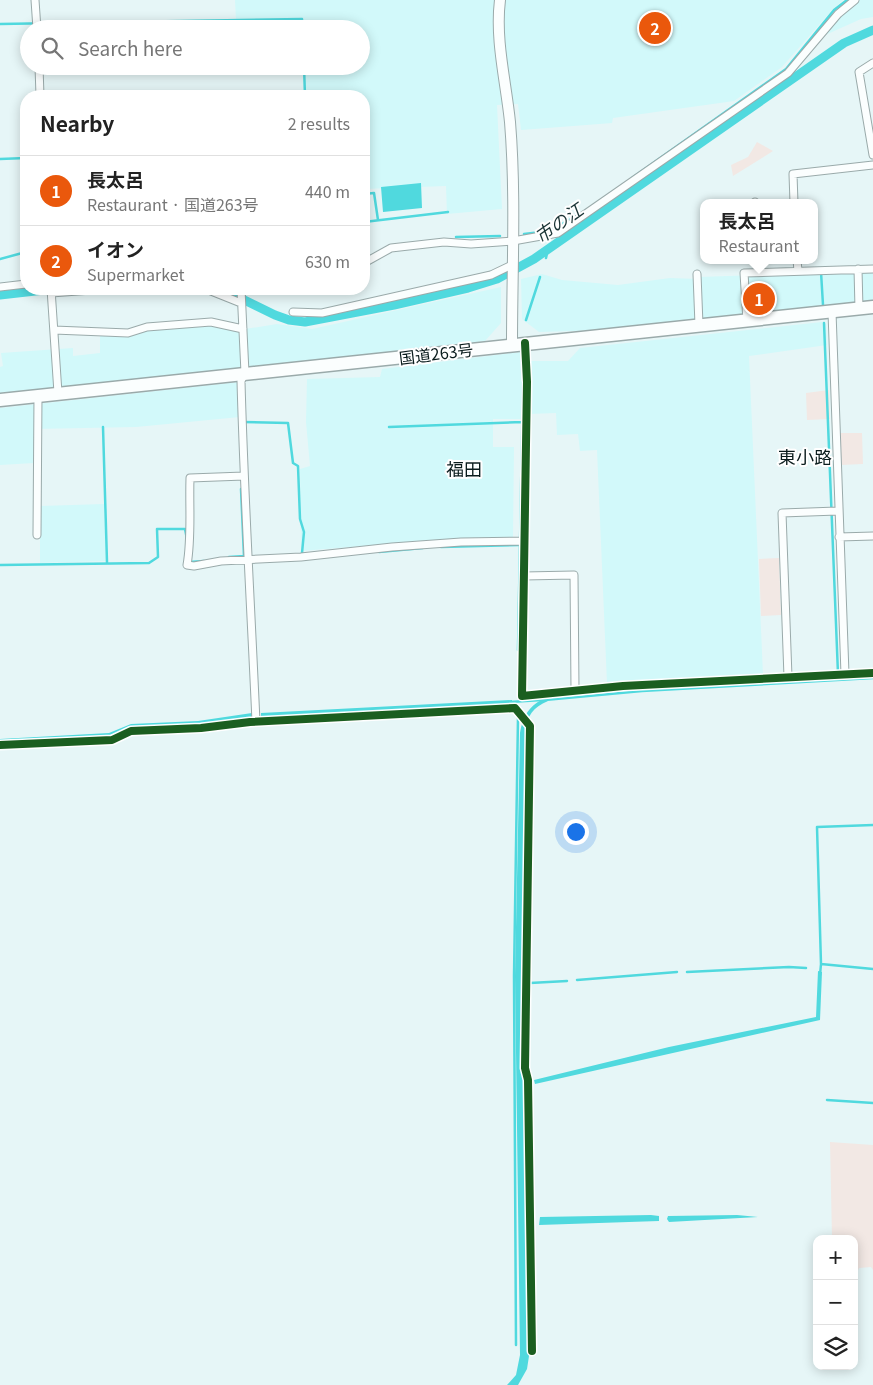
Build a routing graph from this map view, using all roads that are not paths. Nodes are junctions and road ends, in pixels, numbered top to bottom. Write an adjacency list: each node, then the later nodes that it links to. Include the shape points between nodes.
1 (35, 0): 4 (street)
2 (500, 0): 11 (street, via 501,50 510,123)
3 (855, 0): 11 (street, via 838,14 788,73 558,233)
4 (36, 20)
5 (873, 63): 8 (street, via 859,72)
6 (39, 75): 7 (street)
7 (40, 90)
8 (873, 156)
9 (873, 165): 10 (street, via 793,174)
10 (794, 199)
11 (513, 241): 12 (street, via 444,242 391,248); 14 (street)
12 (370, 260)
13 (797, 264): 17 (street)
14 (512, 265): 27 (street, via 491,275 322,313); 34 (street)
15 (858, 269): 16 (street); 17 (street); 26 (street)
16 (873, 269)
17 (798, 271): 29 (street, via 744,273)
18 (697, 274): 30 (street)
19 (20, 285): 20 (street)
20 (0, 287)
21 (51, 295): 32 (street)
22 (221, 295): 24 (street)
23 (241, 295): 24 (street)
24 (241, 303): 31 (street)
25 (873, 307): 26 (highway, 国道263号)
26 (859, 309): 28 (highway, 国道263号)
27 (293, 312)
28 (832, 312): 29 (highway, 国道263号); 40 (street)
29 (747, 321): 30 (highway, 国道263号)
30 (699, 326): 33 (highway, 国道263号)
31 (243, 329): 32 (street, via 211,322 147,327 128,333); 35 (street)
32 (54, 330): 36 (street)
33 (525, 343): 34 (highway, 国道263号); 44 (street)
34 (512, 344): 35 (highway, 国道263号)
35 (245, 374): 36 (highway, 国道263号); 39 (street, via 241,381)
36 (58, 393): 37 (highway, 国道263号)
37 (38, 396): 38 (highway, 国道263号); 41 (street)
38 (0, 400)
39 (241, 477): 45 (street); 45 (street, via 190,478 187,565)
40 (833, 511): 43 (street); 49 (street, via 782,513)
41 (37, 535)
42 (873, 536): 43 (street)
43 (839, 537): 48 (street)
44 (520, 541): 45 (street); 46 (street)
45 (248, 559): 51 (street)
46 (524, 576): 50 (street, via 574,575); 50 (street, via 522,696)
47 (873, 673): 48 (street)
48 (840, 674): 49 (street)
49 (788, 677): 50 (street)
50 (575, 690)
51 (256, 717): 52 (street, via 201,728 131,731 112,740); 53 (street, via 515,708 530,726 525,1068 528,1083)
52 (0, 745)
53 (532, 1351)

